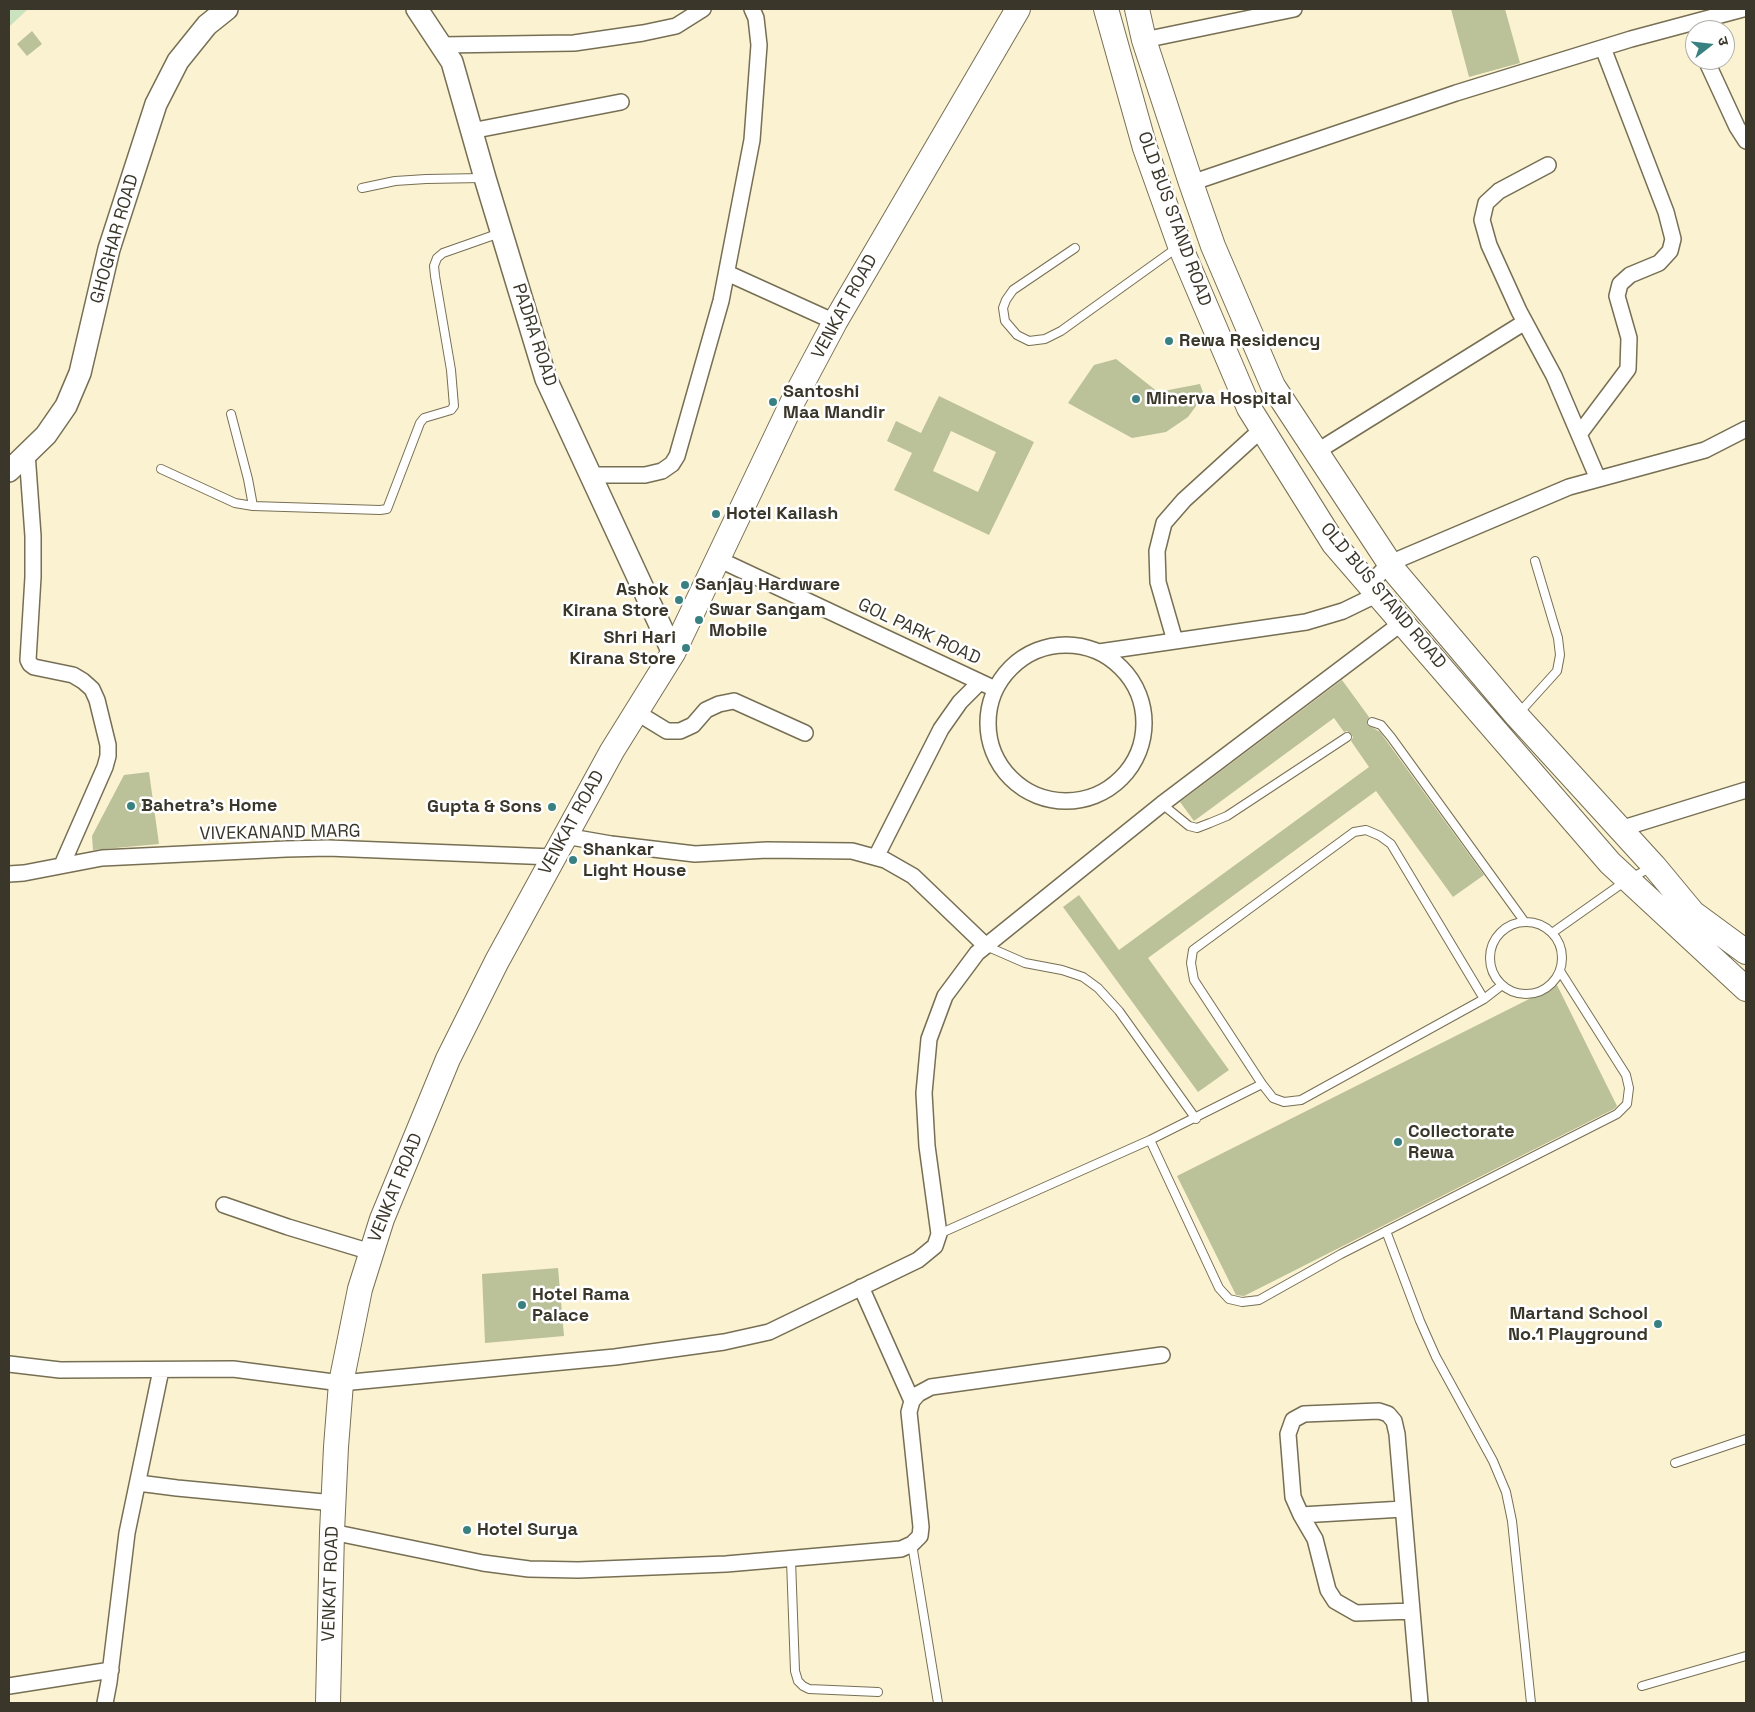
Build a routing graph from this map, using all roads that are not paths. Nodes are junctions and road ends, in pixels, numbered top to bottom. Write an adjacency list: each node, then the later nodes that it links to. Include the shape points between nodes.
1 (227, 9): 34 (street, GHOGHAR ROAD, via 207,25 178,61 156,104 109,249 80,372 66,406 46,435)
2 (418, 9): 13 (street, PADRA ROAD)
3 (703, 9): 13 (street, via 676,26 574,43)
4 (752, 9): 26 (street, via 759,45 752,140)
5 (1018, 9): 27 (main road, VENKAT ROAD)
6 (1106, 9): 24 (main road, OLD BUS STAND ROAD, via 1145,148)
7 (1137, 9): 12 (main road, OLD BUS STAND ROAD)
8 (1294, 9): 12 (street)
9 (1743, 9): 10 (street)
10 (1715, 20)
11 (1685, 30): 14 (street)
12 (1144, 40): 21 (main road, OLD BUS STAND ROAD)
13 (441, 45): 17 (street, PADRA ROAD, via 452,62)
14 (1603, 48): 21 (street, via 1456,93); 32 (street, via 1666,212 1673,239 1670,251 1659,263 1630,275 1620,284 1617,296 1629,338 1628,369)
15 (1711, 70): 18 (street)
16 (621, 102): 17 (street)
17 (471, 130): 20 (street, PADRA ROAD)
18 (1746, 141)
19 (1548, 165): 28 (street, via 1499,191 1486,203 1482,220 1489,245)
20 (485, 178): 22 (lane, via 395,181); 23 (street, PADRA ROAD)
21 (1191, 183): 33 (main road, OLD BUS STAND ROAD, via 1213,246 1273,386)
22 (362, 188)
23 (502, 232): 37 (street, PADRA ROAD, via 546,379); 39 (lane, via 437,258 435,276 454,406 451,410 424,418 420,423 387,508)
24 (1180, 246): 25 (lane, via 1061,331 1045,339 1029,341 1018,335 1005,320 1003,308 1006,300 1013,290); 30 (main road, OLD BUS STAND ROAD, via 1249,408)
25 (1075, 248)
26 (726, 273): 27 (street); 37 (street, via 721,301 672,464 662,471 645,475)
27 (835, 322): 40 (main road, VENKAT ROAD, via 794,399)
28 (1525, 322): 32 (street); 33 (street)
29 (231, 414): 39 (lane)
30 (1262, 429): 43 (main road, OLD BUS STAND ROAD, via 1334,544); 45 (street, via 1184,500 1164,523 1157,551 1158,582)
31 (1746, 429): 38 (street, via 1705,450)
32 (1580, 433): 38 (street)
33 (1316, 452): 42 (main road, OLD BUS STAND ROAD)
34 (27, 453): 36 (street, GHOGHAR ROAD); 61 (street, via 33,536 28,660 34,667 73,675 92,690 108,745 105,767)
35 (161, 468): 39 (lane, via 221,498)
36 (9, 471)
37 (591, 476): 47 (street, PADRA ROAD)
38 (1598, 479): 42 (street, via 1569,487)
39 (253, 506)
40 (718, 559): 47 (main road, VENKAT ROAD); 48 (street, GOL PARK ROAD)
41 (1535, 561): 51 (lane, via 1560,655 1557,671)
42 (1390, 563): 43 (street); 51 (main road, OLD BUS STAND ROAD)
43 (1374, 589): 44 (main road, OLD BUS STAND ROAD); 45 (street, via 1343,611 1306,622)
44 (1403, 622): 56 (street); 64 (main road, OLD BUS STAND ROAD)
45 (1175, 641): 46 (street)
46 (1099, 652): 49 (street, via 1070,644 1040,648 1013,664); 49 (street, via 1124,670 1140,697 1144,727 1137,758 1118,782 1092,798 1062,802 1032,794 1007,776 990,741 987,718)
47 (673, 653): 50 (main road, VENKAT ROAD)
48 (980, 682): 49 (street, GOL PARK ROAD); 59 (street, via 941,728)
49 (995, 689)
50 (636, 712): 53 (street, via 667,731 680,731 693,725 706,710 734,701); 58 (main road, VENKAT ROAD)
51 (1517, 716): 57 (main road, OLD BUS STAND ROAD)
52 (1372, 722): 65 (lane, via 1381,724)
53 (805, 733)
54 (1348, 737): 56 (lane, via 1227,816 1197,828 1189,826)
55 (1746, 790): 57 (street)
56 (1162, 804): 67 (street)
57 (1620, 829): 62 (main road, OLD BUS STAND ROAD)
58 (564, 836): 59 (street, via 695,854 767,850 852,851); 60 (main road, VENKAT ROAD)
59 (876, 857): 67 (street, via 913,876)
60 (553, 858): 61 (street, VIVEKANAND MARG, via 328,848 102,858); 79 (main road, VENKAT ROAD, via 448,1060)
61 (62, 865): 63 (street, VIVEKANAND MARG)
62 (1654, 866): 64 (lane); 68 (main road, OLD BUS STAND ROAD, via 1694,913)
63 (9, 874)
64 (1627, 880): 66 (lane); 71 (main road, OLD BUS STAND ROAD)
65 (1524, 921): 66 (lane, via 1539,924); 70 (lane, via 1505,928 1492,944 1491,965)
66 (1552, 932): 69 (lane, via 1562,950)
67 (986, 946): 74 (lane, via 1025,964 1083,976 1098,988 1119,1011); 78 (street, via 976,953 945,996 929,1039 924,1093)
68 (1746, 952)
69 (1560, 971): 70 (lane, via 1547,987 1538,992 1518,993); 77 (lane, via 1626,1075 1629,1088 1627,1104 1617,1114)
70 (1502, 985): 72 (lane)
71 (1746, 988)
72 (1484, 999): 73 (lane, via 1301,1100 1284,1102 1273,1098); 73 (lane, via 1391,844 1366,830 1354,832 1193,950 1194,980)
73 (1262, 1084): 74 (lane)
74 (1196, 1118): 75 (lane)
75 (1150, 1140): 77 (lane, via 1219,1288 1229,1299 1242,1302 1259,1300); 78 (lane)
76 (224, 1205): 79 (street)
77 (1386, 1231): 105 (lane, via 1436,1357 1493,1461 1506,1492 1512,1521)
78 (938, 1234): 80 (street, via 935,1246 926,1255)
79 (371, 1252): 84 (main road, VENKAT ROAD)
80 (861, 1287): 84 (street, via 769,1332 724,1342); 85 (street)
81 (1162, 1355): 85 (street, via 931,1386)
82 (9, 1364): 83 (street, via 60,1370)
83 (161, 1370): 84 (street, via 233,1369); 88 (street)
84 (341, 1383): 89 (main road, VENKAT ROAD)
85 (912, 1400): 93 (street, via 909,1412 921,1527 920,1536)
86 (1746, 1439): 87 (lane)
87 (1674, 1463)
88 (138, 1483): 89 (street); 97 (street, via 127,1533)
89 (334, 1503): 92 (main road, VENKAT ROAD)
90 (1403, 1509): 91 (street); 91 (street, via 1397,1434 1394,1421 1388,1414 1379,1411 1304,1414 1293,1420 1288,1434 1293,1497); 95 (street)
91 (1301, 1515): 95 (street, via 1315,1539 1328,1590 1335,1600 1356,1613)
92 (332, 1532): 94 (street, via 482,1563 529,1569); 102 (main road, VENKAT ROAD)
93 (912, 1544): 94 (street, via 902,1549); 103 (lane)
94 (791, 1560): 100 (lane, via 798,1681 809,1689)
95 (1412, 1612): 104 (street)
96 (1746, 1656): 99 (lane)
97 (111, 1670): 98 (street); 101 (street)
98 (9, 1686)
99 (1642, 1686)
100 (878, 1692)
101 (105, 1703)
102 (328, 1703)
103 (938, 1703)
104 (1420, 1703)
105 (1531, 1703)

